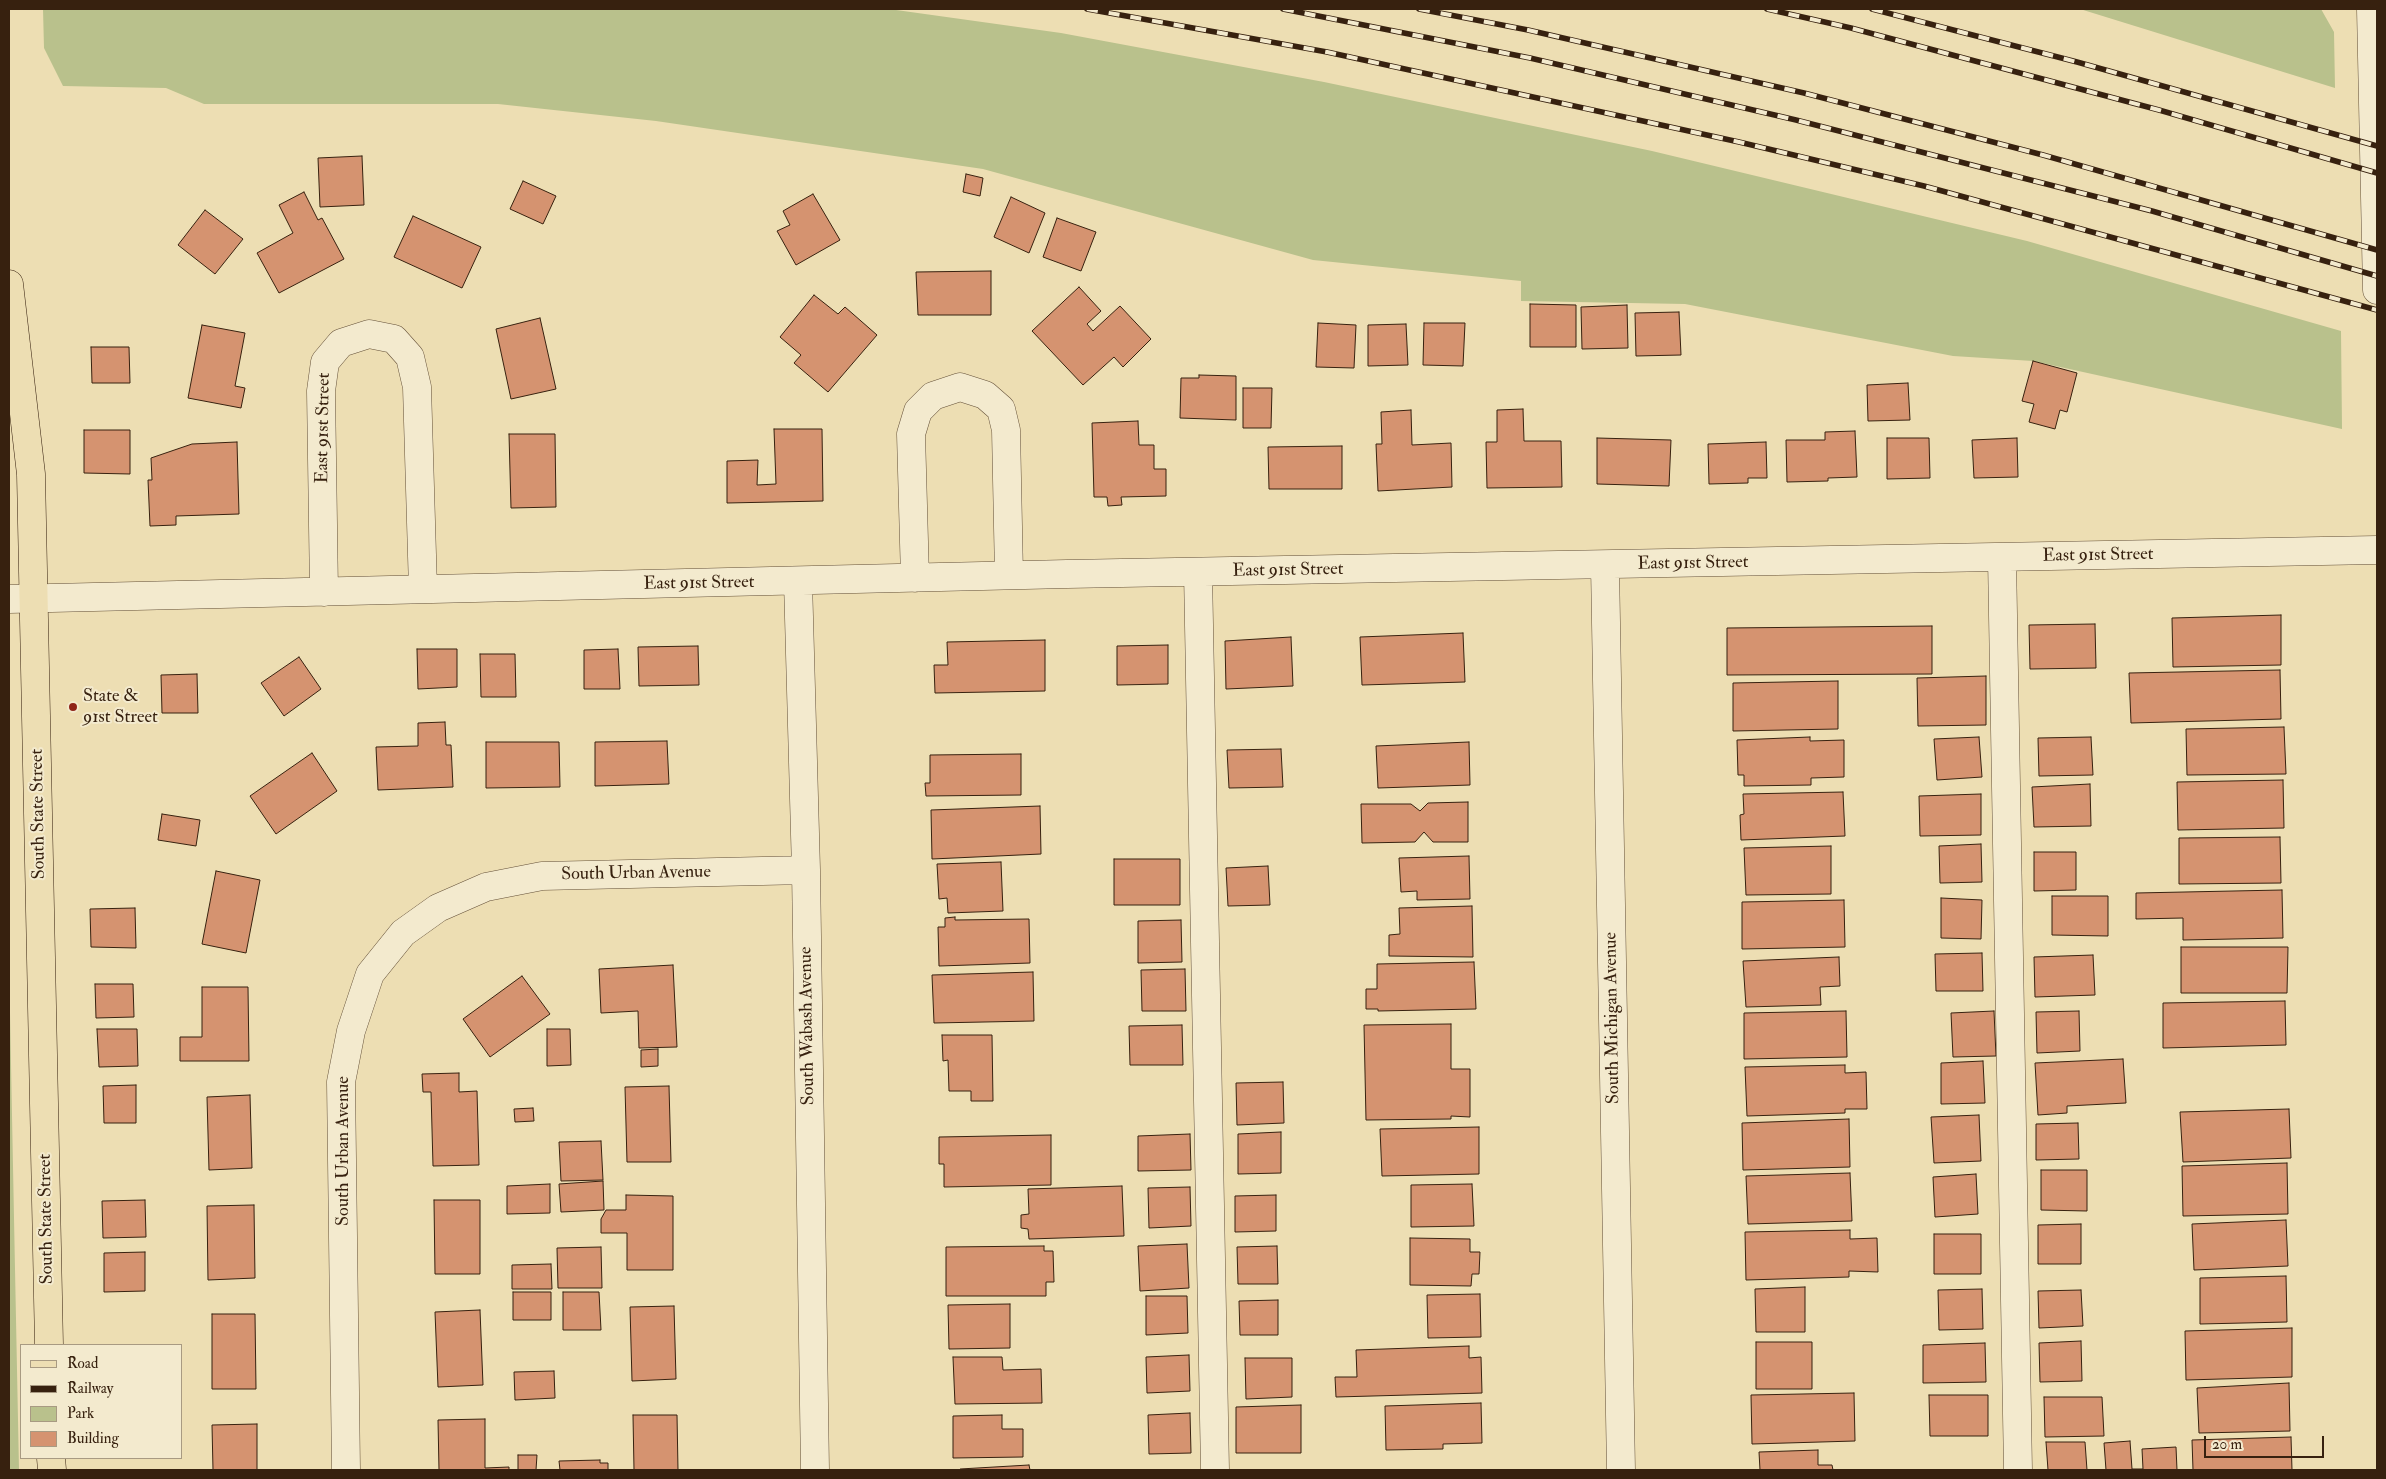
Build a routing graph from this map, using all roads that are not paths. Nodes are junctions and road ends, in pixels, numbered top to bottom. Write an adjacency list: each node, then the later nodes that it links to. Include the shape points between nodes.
1 (2371, 9): 3 (street)
2 (9, 284): 13 (main road, South State Street, via 31,474)
3 (2377, 290)
4 (2377, 550): 5 (street, East 91st Street)
5 (2002, 558): 6 (street, East 91st Street); 20 (street)
6 (1605, 566): 7 (street, East 91st Street); 19 (street, South Michigan Avenue)
7 (1198, 572): 8 (street, East 91st Street); 18 (street)
8 (1009, 576): 9 (street, East 91st Street); 9 (street, via 1005,423 1001,409 985,395 960,387 933,396 918,411 911,434)
9 (915, 578): 10 (street, East 91st Street)
10 (798, 582): 11 (street, East 91st Street); 14 (street, South Wabash Avenue)
11 (423, 590): 12 (street, East 91st Street); 12 (street, East 91st Street, via 417,387 410,357 394,339 369,334 341,343 325,362 321,391)
12 (324, 592): 13 (street, East 91st Street)
13 (22, 598): 15 (main road, South State Street)
14 (806, 870): 16 (street, South Urban Avenue, via 542,876 486,887 438,908 403,933 370,974 351,1031 341,1082); 17 (street, South Wabash Avenue)
15 (49, 1344)
16 (346, 1470)
17 (815, 1470)
18 (1215, 1470)
19 (1622, 1470)
20 (2018, 1470)

